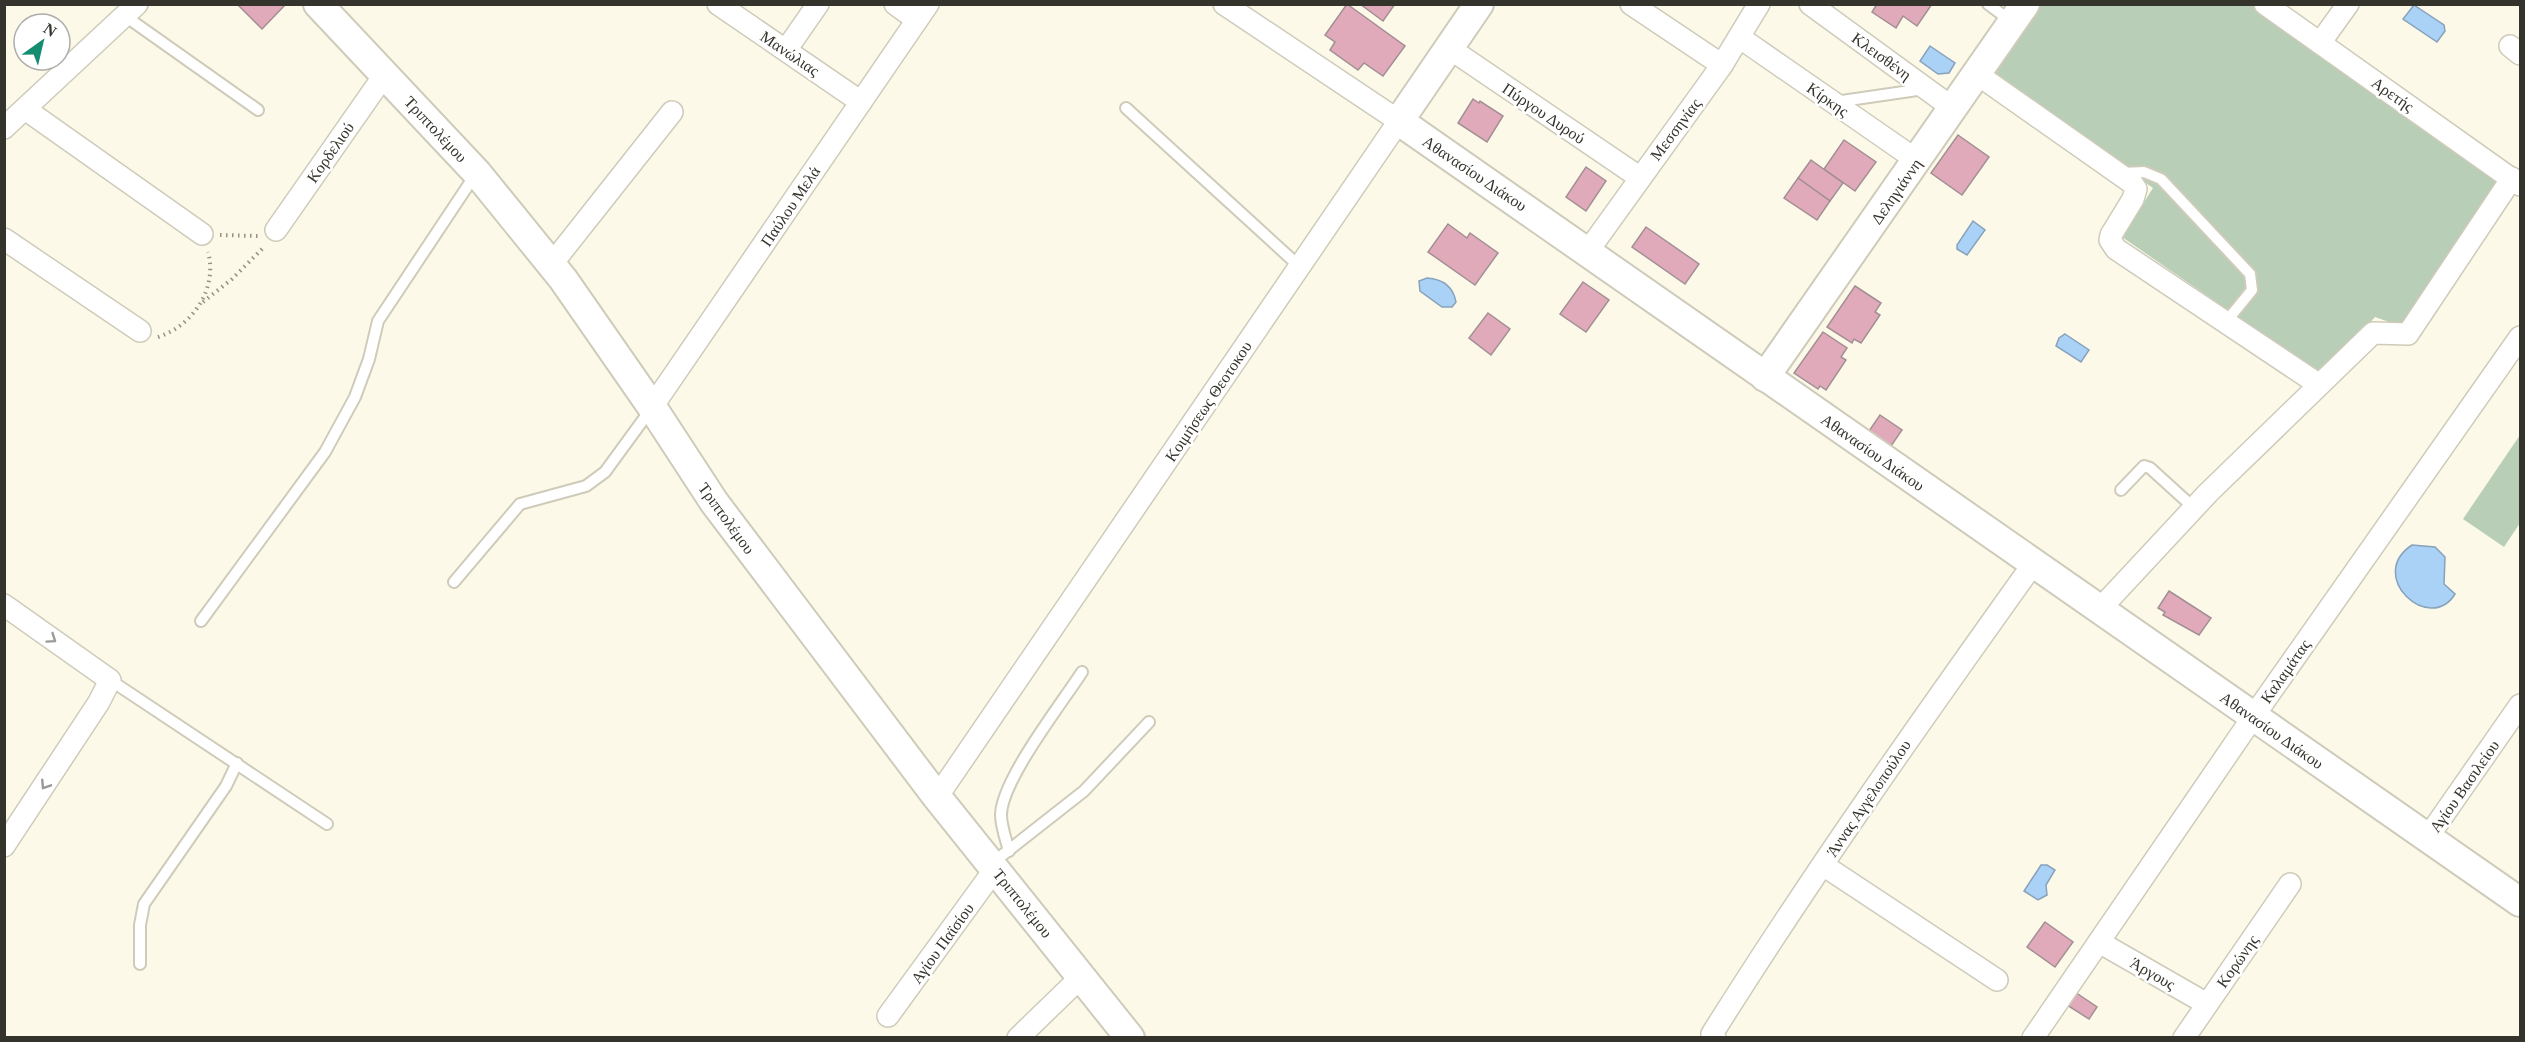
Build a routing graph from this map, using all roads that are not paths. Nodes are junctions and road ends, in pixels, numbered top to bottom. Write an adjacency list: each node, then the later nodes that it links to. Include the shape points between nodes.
1 (318, 4): 21 (street, Τριπτολέμου)
2 (718, 4): 19 (street, Μανώλιας)
3 (818, 4): 19 (street)
4 (895, 4): 14 (street)
5 (1479, 4): 18 (street, Κοιμήσεως Θεοτοκου)
6 (1631, 4): 20 (street)
7 (1759, 4): 16 (street, Μεσσηνίας)
8 (1810, 4): 23 (street, Κλεισθένη)
9 (1988, 4): 15 (lane)
10 (2265, 4): 17 (street, Αρετής)
11 (2348, 4): 17 (street)
12 (1231, 6): 31 (street, Αθανασίου Διάκου)
13 (131, 10): 27 (street); 29 (lane)
14 (923, 12): 24 (street, Παύλου Μελά)
15 (2019, 13): 22 (street, Δεληγιάννη)
16 (1738, 37): 20 (street, Μεσσηνίας); 25 (street, Κίρκης)
17 (2320, 43): 37 (street, Αρετής)
18 (1449, 48): 31 (street, Κοιμήσεως Θεοτοκου); 36 (street, Πύργου Δυρού)
19 (786, 50): 24 (street, Μανώλιας)
20 (1722, 65): 36 (street, Μεσσηνίας)
21 (384, 74): 34 (street, Τριπτολέμου); 38 (street, Κορδελιού)
22 (1977, 74): 28 (street, Δεληγιάννη); 35 (street)
23 (1926, 88): 25 (lane); 28 (street, Κλεισθένη)
24 (861, 102): 49 (street, Παύλου Μελά)
25 (1832, 102): 33 (street, Κίρκης)
26 (1126, 108): 43 (lane)
27 (25, 109): 32 (street); 39 (street)
28 (1953, 109): 33 (street, Δεληγιάννη)
29 (258, 110)
30 (672, 112): 42 (street)
31 (1399, 121): 41 (street, Αθανασίου Διάκου); 43 (street, Κοιμήσεως Θεοτοκου)
32 (4, 128)
33 (1918, 161): 47 (street, Δεληγιάννη)
34 (477, 172): 42 (street, Τριπτολέμου); 56 (lane, via 378,321 355,396 325,452)
35 (2119, 173): 44 (street, via 2136,189 2113,229 2113,245); 44 (lane, via 2144,172 2161,179 2250,274 2252,290)
36 (1639, 177): 41 (street, Μεσσηνίας)
37 (2516, 182): 48 (street, via 2408,334 2373,333)
38 (276, 230)
39 (202, 234)
40 (4, 239): 45 (street)
41 (1588, 251): 47 (street, Αθανασίου Διάκου)
42 (551, 265): 49 (street, Τριπτολέμου)
43 (1299, 266): 63 (street, Κοιμήσεως Θεοτοκου)
44 (2225, 323): 48 (street)
45 (140, 332)
46 (2520, 337): 60 (street, Καλαμάτας)
47 (1765, 376): 52 (street, Αθανασίου Διάκου)
48 (2318, 384): 51 (street)
49 (652, 406): 53 (lane, via 605,472 586,486 520,504); 63 (street, Τριπτολέμου, via 714,502)
50 (2121, 490): 51 (lane, via 2144,466)
51 (2194, 508): 55 (street)
52 (2033, 564): 55 (street, Αθανασίου Διάκου); 68 (street, Άννας Αγγελοπούλου)
53 (454, 582)
54 (4, 605): 58 (street, one-way to 58)
55 (2099, 610): 60 (street, Αθανασίου Διάκου)
56 (201, 621)
57 (1082, 672): 67 (lane, via 1004,800)
58 (110, 680): 62 (lane); 66 (street, one-way to 66)
59 (2520, 705): 65 (street, Αγίου Βασιλείου)
60 (2253, 717): 65 (street, Αθανασίου Διάκου); 71 (street, Καλαμάτας)
61 (1149, 722): 67 (lane, via 1084,791)
62 (237, 763): 64 (lane); 72 (lane, via 226,786 144,904)
63 (938, 797): 67 (street, Τριπτολέμου)
64 (327, 824)
65 (2428, 837): 70 (street, Αθανασίου Διάκου)
66 (4, 846)
67 (998, 862): 73 (street, Τριπτολέμου); 76 (street, Αγίου Παϊσίου)
68 (1823, 865): 74 (street); 79 (street, Άννας Αγγελοπούλου, via 1712,1034)
69 (2290, 884): 75 (street, Κορώνης)
70 (2520, 902)
71 (2099, 942): 75 (street, Άργους); 80 (street, Καλαμάτας)
72 (140, 964)
73 (1082, 976): 77 (street); 78 (street, Τριπτολέμου)
74 (1997, 980)
75 (2207, 1004): 81 (street, Κορώνης)
76 (888, 1016)
77 (1018, 1038)
78 (1130, 1038)
79 (1715, 1038)
80 (2033, 1038)
81 (2184, 1038)

